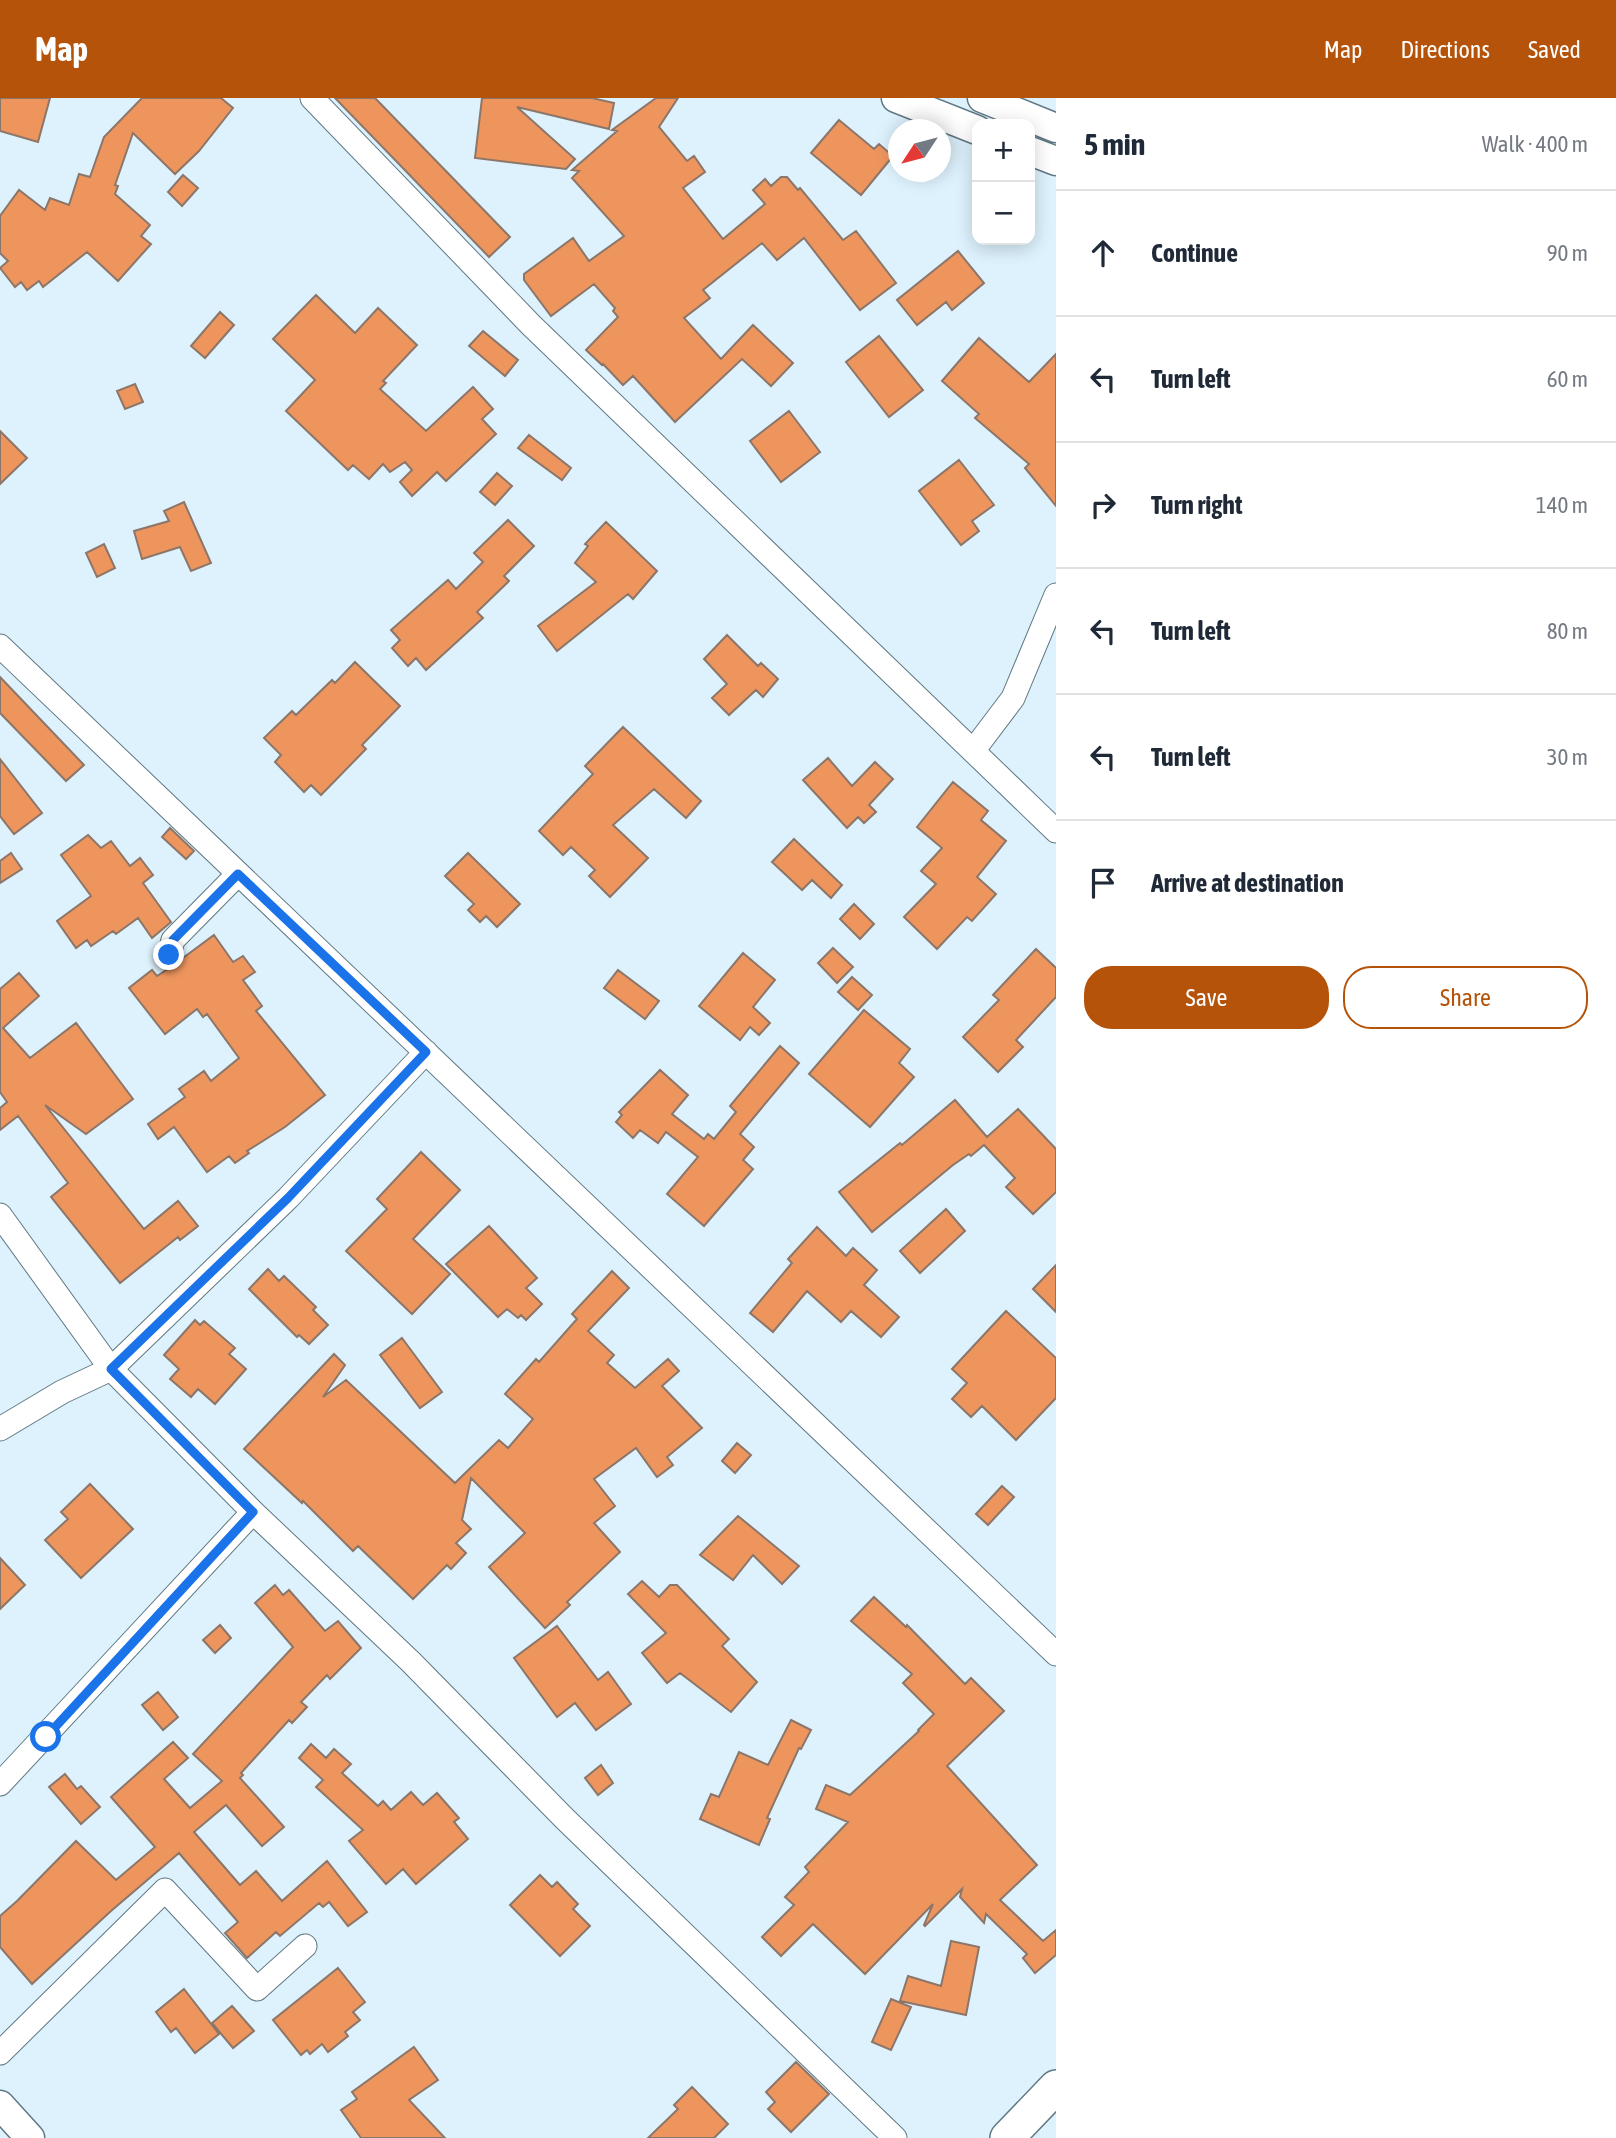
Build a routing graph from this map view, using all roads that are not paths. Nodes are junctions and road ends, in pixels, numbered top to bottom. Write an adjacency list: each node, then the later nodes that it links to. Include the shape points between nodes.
1 (312, 98): 10 (street, via 531,325)
2 (896, 98): 4 (main road)
3 (982, 98): 5 (main road)
4 (972, 128)
5 (1056, 128)
6 (1035, 153): 7 (main road)
7 (1056, 161)
8 (1056, 594): 10 (street, via 1013,698)
9 (0, 646): 12 (street)
10 (973, 751): 11 (street)
11 (1056, 831)
12 (238, 874): 13 (street, via 173,940); 14 (street)
13 (169, 955)
14 (426, 1052): 16 (street, via 288,1198); 19 (street)
15 (0, 1216): 16 (street)
16 (111, 1369): 17 (street); 18 (street)
17 (0, 1429)
18 (253, 1512): 20 (street); 26 (street)
19 (1056, 1654)
20 (0, 1784)
21 (304, 1945): 22 (street, via 257,1989 165,1890)
22 (0, 2053)
23 (1056, 2087): 27 (highway)
24 (0, 2105): 25 (main road)
25 (30, 2138)
26 (895, 2138)
27 (1007, 2138)

